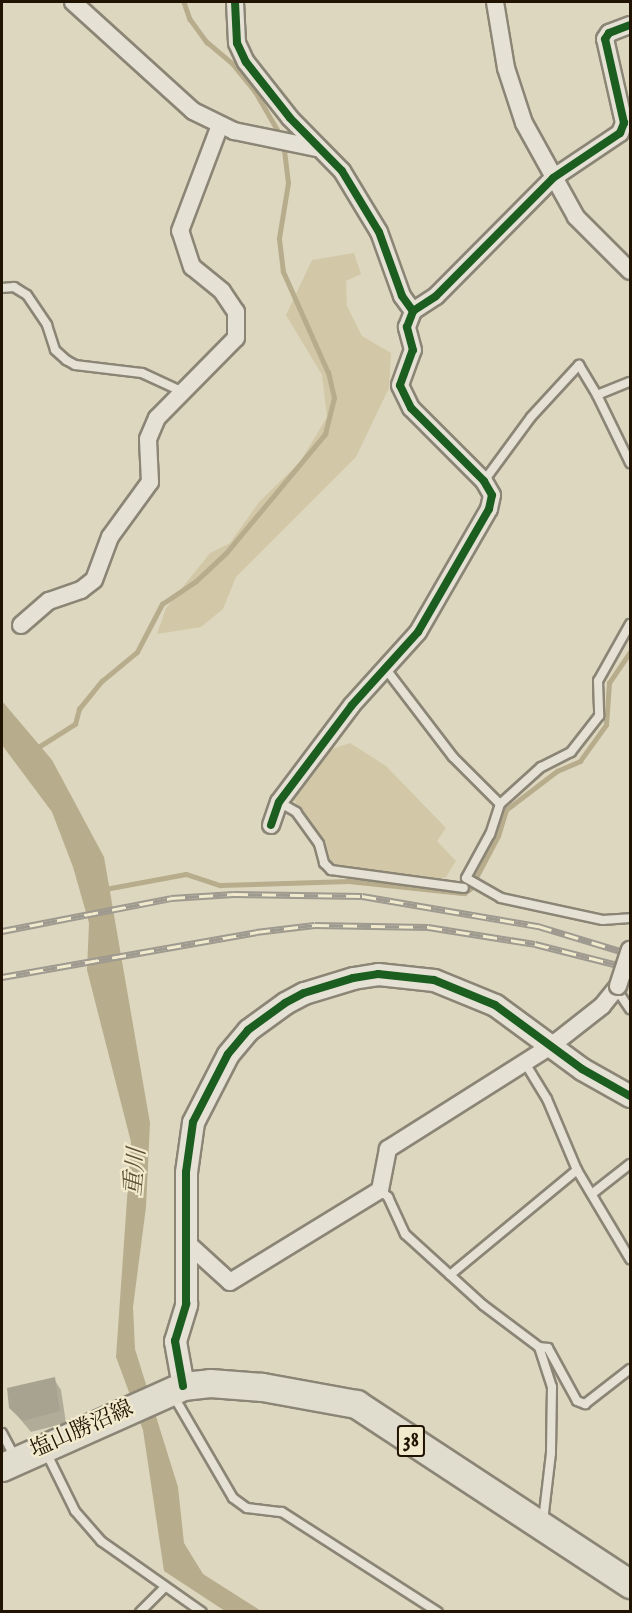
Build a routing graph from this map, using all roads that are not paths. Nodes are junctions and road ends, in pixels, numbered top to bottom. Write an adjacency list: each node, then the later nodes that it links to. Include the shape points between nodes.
1 (73, 2): 5 (street, via 174,96)
2 (235, 2): 6 (street, via 237,43 246,62 265,90)
3 (495, 2): 7 (street, via 506,68 524,123)
4 (630, 26): 7 (street, via 609,33 605,39 624,123 620,133)
5 (220, 125): 6 (street); 12 (street, via 180,231 185,256 229,300 239,325 229,348)
6 (317, 148): 10 (street, via 342,171 379,232 402,297)
7 (553, 178): 8 (street, via 576,217); 10 (street, via 436,296)
8 (630, 272)
9 (2, 288): 12 (lane, via 14,287 27,295 47,325 55,350 66,360 75,365 142,374)
10 (413, 311): 15 (street, via 407,327 412,350 400,385 411,408)
11 (630, 382): 13 (lane)
12 (184, 392): 17 (street, via 150,430 150,482 110,537 94,580 81,590 49,601)
13 (597, 394): 14 (lane); 15 (lane, via 579,365 531,417)
14 (630, 463)
15 (484, 482): 18 (street, via 492,495 489,509 418,632)
16 (630, 624): 20 (lane, via 598,681 599,716 571,752 542,767)
17 (21, 625)
18 (386, 668): 19 (street); 20 (lane, via 453,757)
19 (279, 801): 21 (street); 22 (lane, via 296,812 319,844 324,863 331,870)
20 (500, 804): 23 (lane, via 490,834 466,878 501,898 603,920)
21 (271, 825)
22 (464, 888)
23 (630, 918)
24 (630, 950): 25 (street, bridge)
25 (617, 988): 26 (lane); 27 (street, via 602,1006)
26 (630, 1009)
27 (551, 1046): 28 (street); 29 (street); 34 (street, via 495,1005 434,980 378,974 304,993 248,1030 228,1054 202,1099 189,1144)
28 (525, 1063): 31 (lane, via 547,1099); 32 (street, via 388,1149)
29 (630, 1096)
30 (630, 1164): 33 (lane)
31 (577, 1170): 33 (lane); 36 (lane)
32 (380, 1190): 34 (street, via 230,1282); 36 (lane, via 388,1197 405,1234)
33 (593, 1193): 35 (lane)
34 (186, 1242): 39 (street, via 186,1304 175,1341)
35 (630, 1259)
36 (450, 1275): 37 (lane)
37 (539, 1347): 38 (lane, via 548,1348 581,1404); 43 (lane, via 552,1387 551,1453)
38 (630, 1369)
39 (172, 1390): 41 (main road, 塩山勝沼線 / 38); 43 (main road, 38, via 210,1383 262,1387 356,1404); 48 (lane, via 233,1498 247,1508 282,1512)
40 (2, 1433): 42 (lane)
41 (46, 1447): 42 (main road, 塩山勝沼線 / 38); 45 (lane, via 75,1512 120,1558)
42 (9, 1464)
43 (542, 1528): 44 (main road, 38)
44 (630, 1584)
45 (165, 1587): 46 (lane); 47 (lane)
46 (140, 1611)
47 (202, 1611)
48 (438, 1611)

